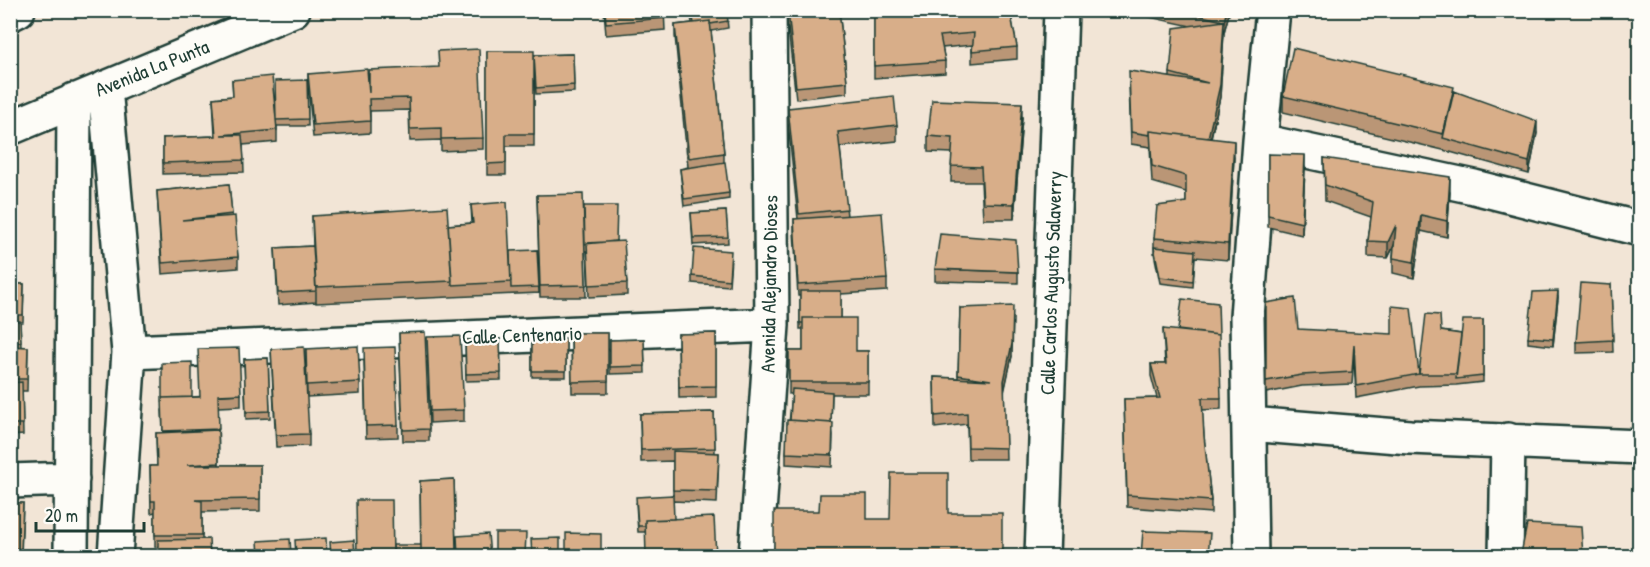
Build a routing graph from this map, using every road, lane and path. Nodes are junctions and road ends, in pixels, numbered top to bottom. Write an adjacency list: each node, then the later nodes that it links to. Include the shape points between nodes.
1 (18, 10): 6 (street)
2 (293, 10): 7 (street, Avenida La Punta)
3 (769, 10): 12 (street, Avenida Alejandro Dioses)
4 (1061, 10): 22 (street, Calle Carlos Augusto Salaverry)
5 (1273, 10): 10 (street)
6 (10, 14)
7 (105, 88): 8 (street, Avenida La Punta); 13 (street)
8 (74, 100): 9 (street, Avenida La Punta); 17 (street)
9 (10, 128)
10 (1260, 141): 11 (street, via 1474,187); 14 (street, via 1247,317)
11 (1640, 229)
12 (772, 325): 13 (street, Calle Centenario); 21 (street, Avenida Alejandro Dioses)
13 (129, 352): 20 (street)
14 (1249, 424): 15 (street, via 1410,437); 23 (street)
15 (1508, 440): 16 (street); 24 (street)
16 (1640, 447)
17 (72, 479): 18 (street); 19 (street)
18 (10, 481)
19 (71, 556)
20 (115, 556)
21 (756, 556)
22 (1042, 556)
23 (1251, 556)
24 (1506, 556)

